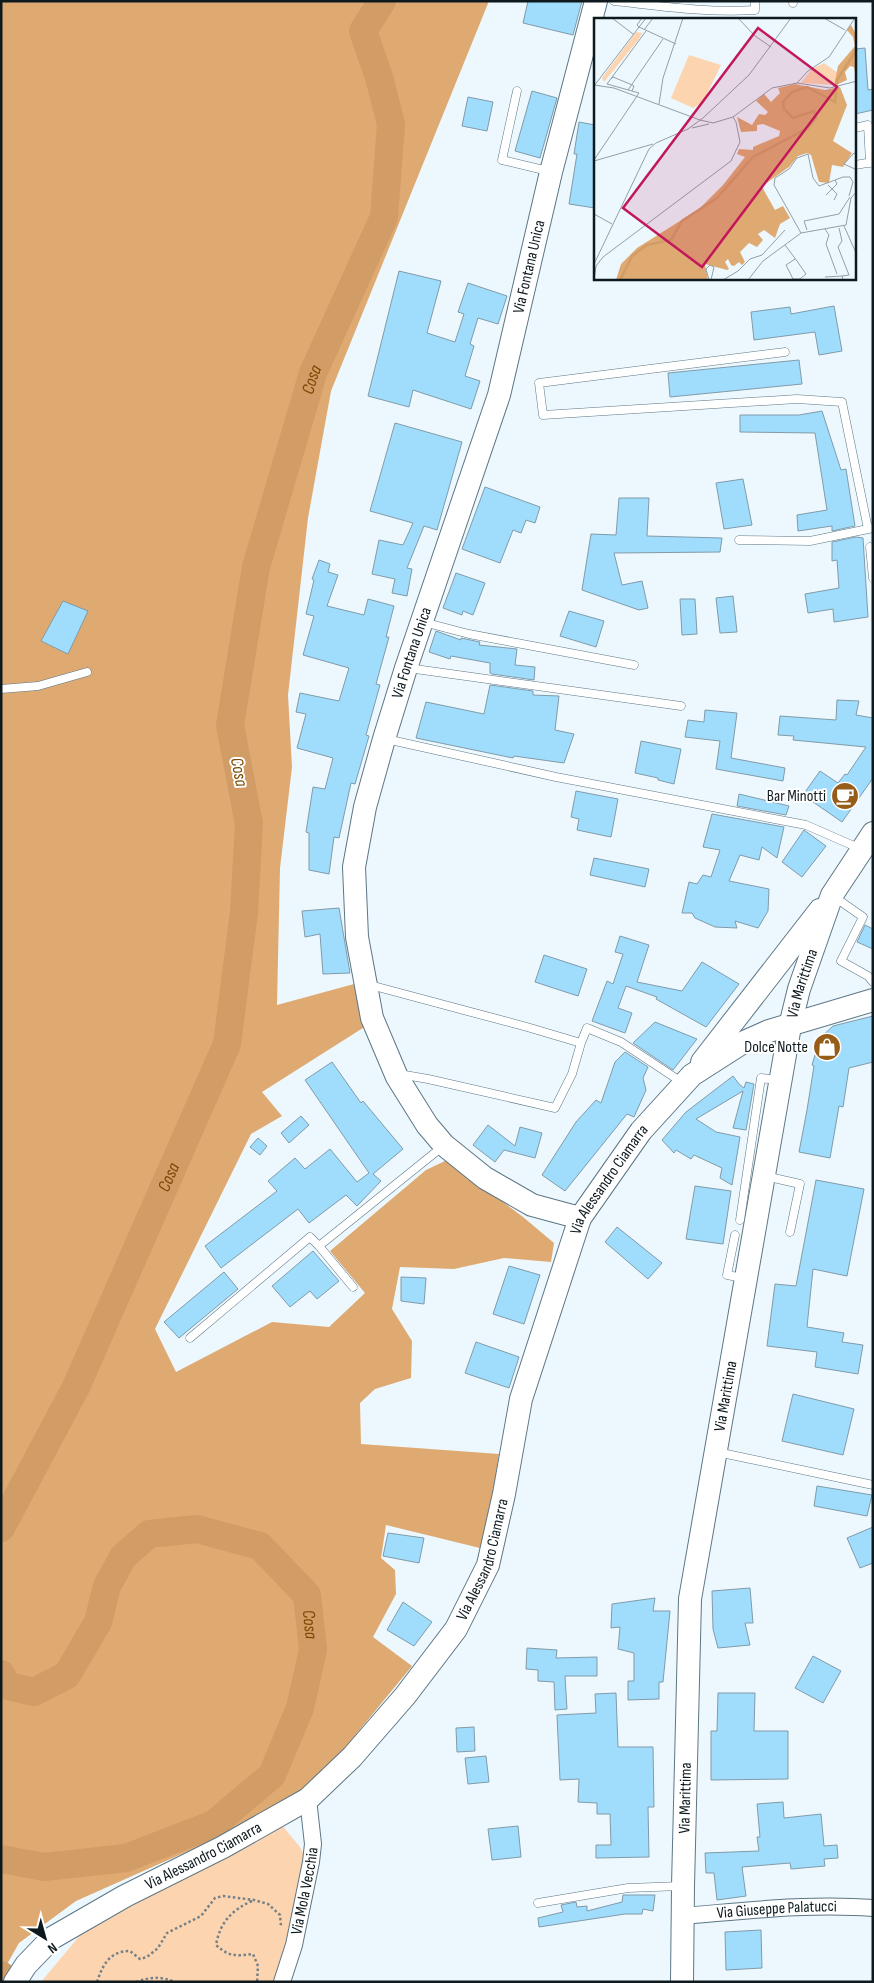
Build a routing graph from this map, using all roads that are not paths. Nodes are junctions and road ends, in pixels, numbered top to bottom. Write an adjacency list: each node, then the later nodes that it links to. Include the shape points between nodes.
1 (596, 1): 8 (main road, Via Fontana Unica)
2 (614, 1): 3 (lane, via 726,12 755,10)
3 (755, 1)
4 (517, 91): 8 (lane, via 502,160)
5 (856, 128): 6 (lane, via 868,125)
6 (871, 162): 7 (lane)
7 (856, 165)
8 (551, 172): 14 (main road, Via Fontana Unica, via 499,395)
9 (785, 352): 10 (lane, via 539,383 543,415 797,398 842,402)
10 (870, 529): 11 (lane, via 810,541)
11 (739, 540)
12 (870, 548): 13 (lane)
13 (873, 578)
14 (422, 622): 15 (lane); 16 (main road, Via Fontana Unica)
15 (634, 665)
16 (406, 668): 19 (lane); 20 (main road, Via Fontana Unica)
17 (88, 672): 18 (lane, via 38,686)
18 (1, 689)
19 (681, 706)
20 (384, 738): 21 (lane, via 556,777 806,825); 24 (main road, Via Fontana Unica, via 365,807 354,867 357,938)
21 (868, 841): 22 (main road, Via Marittima)
22 (832, 895): 23 (lane, via 863,917 841,961); 26 (main road, Via Marittima, via 799,989); 29 (main road)
23 (873, 982)
24 (366, 984): 27 (lane); 28 (main road, Via Fontana Unica, via 372,1018)
25 (873, 1000): 26 (main road, Via Alessandro Ciamarra)
26 (790, 1026): 29 (main road, Via Alessandro Ciamarra, via 742,1043); 31 (main road, Via Marittima)
27 (581, 1043): 28 (lane, via 572,1074 555,1108); 29 (lane, via 586,1028 621,1042)
28 (395, 1073): 30 (main road, Via Fontana Unica, via 427,1125)
29 (688, 1079): 32 (main road, Via Alessandro Ciamarra, via 641,1131)
30 (444, 1145): 32 (main road, Via Fontana Unica, via 486,1178 532,1205); 36 (lane)
31 (756, 1183): 33 (lane); 34 (lane, via 800,1184); 37 (main road, Via Marittima)
32 (580, 1218): 42 (main road, Via Alessandro Ciamarra, via 521,1400 488,1565 456,1629 405,1696 352,1757)
33 (740, 1220)
34 (790, 1232)
35 (735, 1236): 37 (lane, via 727,1275)
36 (319, 1246): 38 (lane); 39 (lane, via 310,1237)
37 (745, 1279): 40 (main road, Via Marittima)
38 (353, 1287)
39 (190, 1338)
40 (716, 1452): 41 (lane); 43 (main road, Via Marittima, via 690,1599)
41 (873, 1485)
42 (308, 1799): 47 (main road, Via Alessandro Ciamarra, via 52,1938 26,1965); 48 (street, Via Mola Vecchia, via 313,1844 311,1862 294,1945)
43 (683, 1886): 44 (lane, via 628,1888); 46 (main road, Via Marittima)
44 (538, 1904)
45 (873, 1908): 46 (street, Via Giuseppe Palatucci, via 787,1908)
46 (682, 1916): 49 (main road, Via Marittima)
47 (15, 1982)
48 (282, 1982)
49 (682, 1982)

